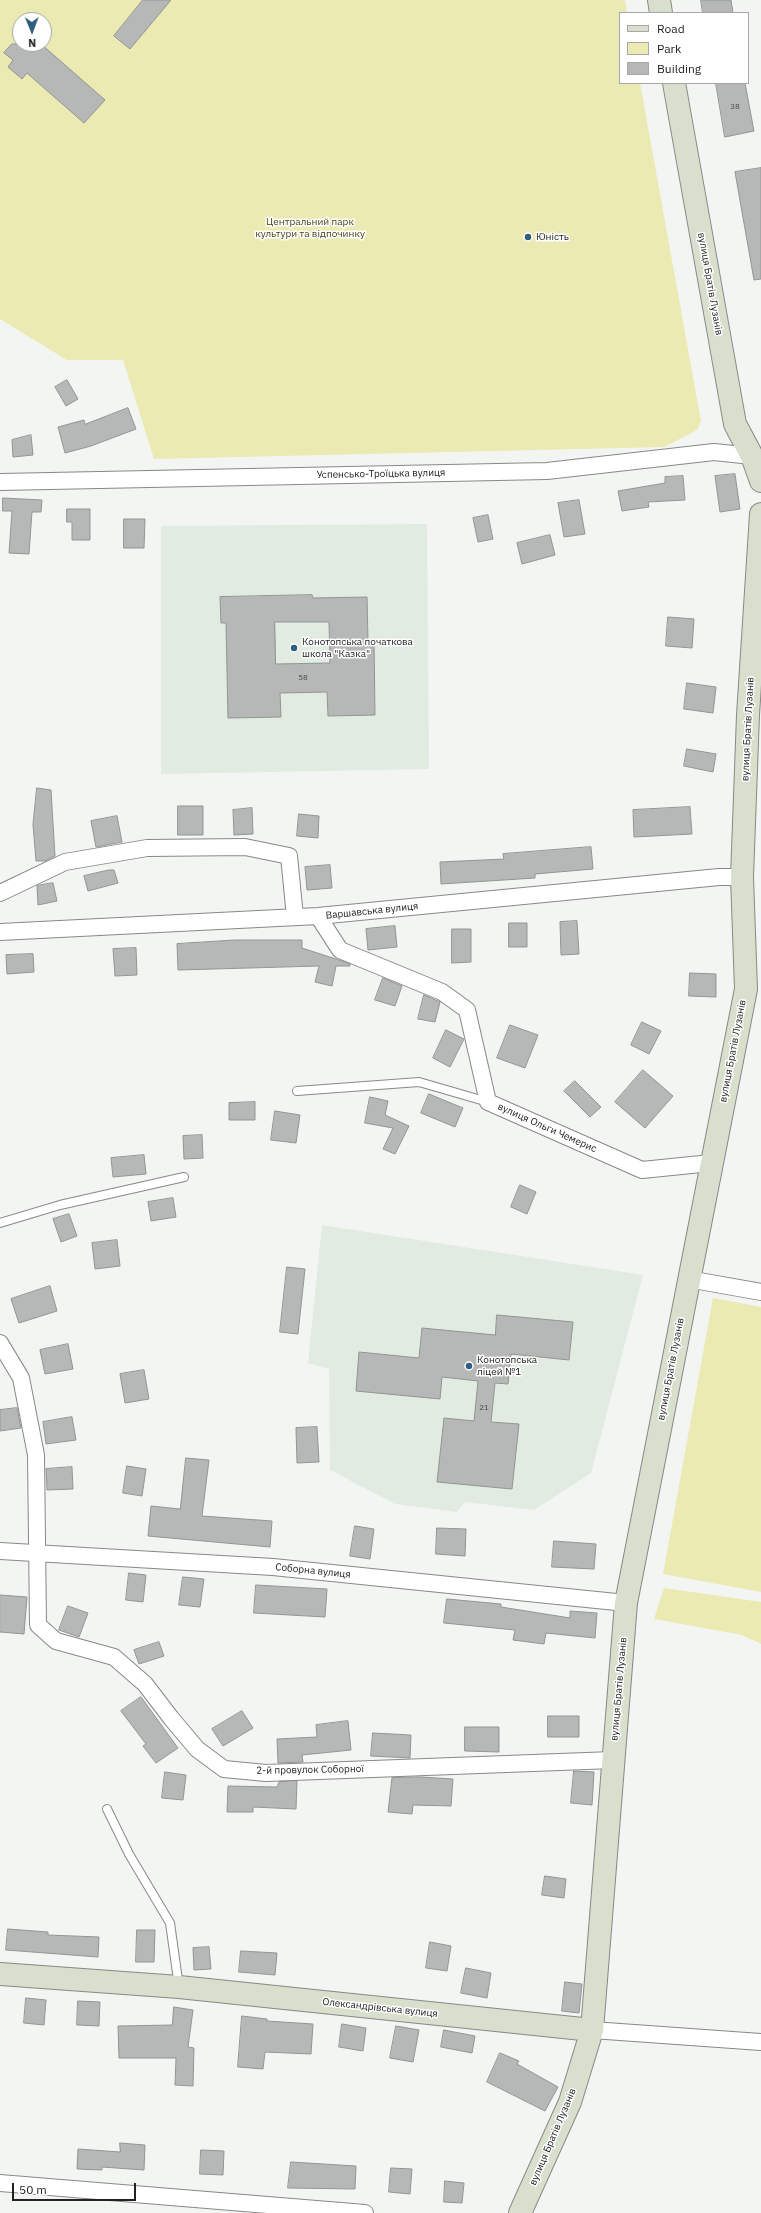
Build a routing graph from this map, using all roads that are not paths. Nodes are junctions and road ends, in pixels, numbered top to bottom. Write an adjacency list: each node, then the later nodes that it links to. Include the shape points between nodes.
1 (659, 0): 2 (main road)
2 (661, 12)
3 (674, 84): 4 (main road, вулиця Братів Лузанів, via 735,424)
4 (756, 457): 5 (main road, вулиця Братів Лузанів); 6 (street, Успенсько-Троїцька вулиця, via 714,452 548,471)
5 (761, 481)
6 (0, 482)
7 (761, 514): 8 (main road, вулиця Братів Лузанів, via 748,716)
8 (742, 877): 10 (street, Варшавська вулиця, via 719,877); 15 (main road, вулиця Братів Лузанів, via 746,989)
9 (0, 893): 11 (street, via 65,862 147,848 244,847 289,856)
10 (318, 916): 11 (street, Варшавська вулиця); 14 (street, вулиця Ольги Чемерис, via 340,950 442,992 467,1010)
11 (295, 917): 12 (street, Варшавська вулиця)
12 (0, 932)
13 (297, 1091): 14 (lane, via 419,1082)
14 (488, 1102): 15 (street, вулиця Ольги Чемерис, via 642,1170)
15 (711, 1162): 18 (main road, вулиця Братів Лузанів)
16 (184, 1177): 17 (lane, via 60,1205)
17 (0, 1223)
18 (688, 1279): 19 (street); 23 (main road, вулиця Братів Лузанів)
19 (761, 1292)
20 (0, 1343): 22 (street, 2-й провулок Соборної, via 21,1378 36,1455)
21 (0, 1551): 22 (street, Соборна вулиця)
22 (37, 1554): 23 (street, Соборна вулиця, via 273,1566); 24 (street, 2-й провулок Соборної, via 38,1625 56,1641 114,1657 145,1684 197,1749 224,1769 266,1773)
23 (626, 1603): 24 (main road, вулиця Братів Лузанів)
24 (613, 1760): 28 (main road, вулиця Братів Лузанів)
25 (107, 1809): 27 (lane, via 129,1854 170,1923)
26 (0, 1974): 27 (main road, Олександрівська вулиця)
27 (179, 1988): 28 (main road, Олександрівська вулиця)
28 (592, 2030): 29 (street, Олександрівська вулиця); 32 (main road, вулиця Братів Лузанів, via 570,2102)
29 (761, 2042)
30 (0, 2183): 31 (street)
31 (365, 2213)
32 (520, 2213)

